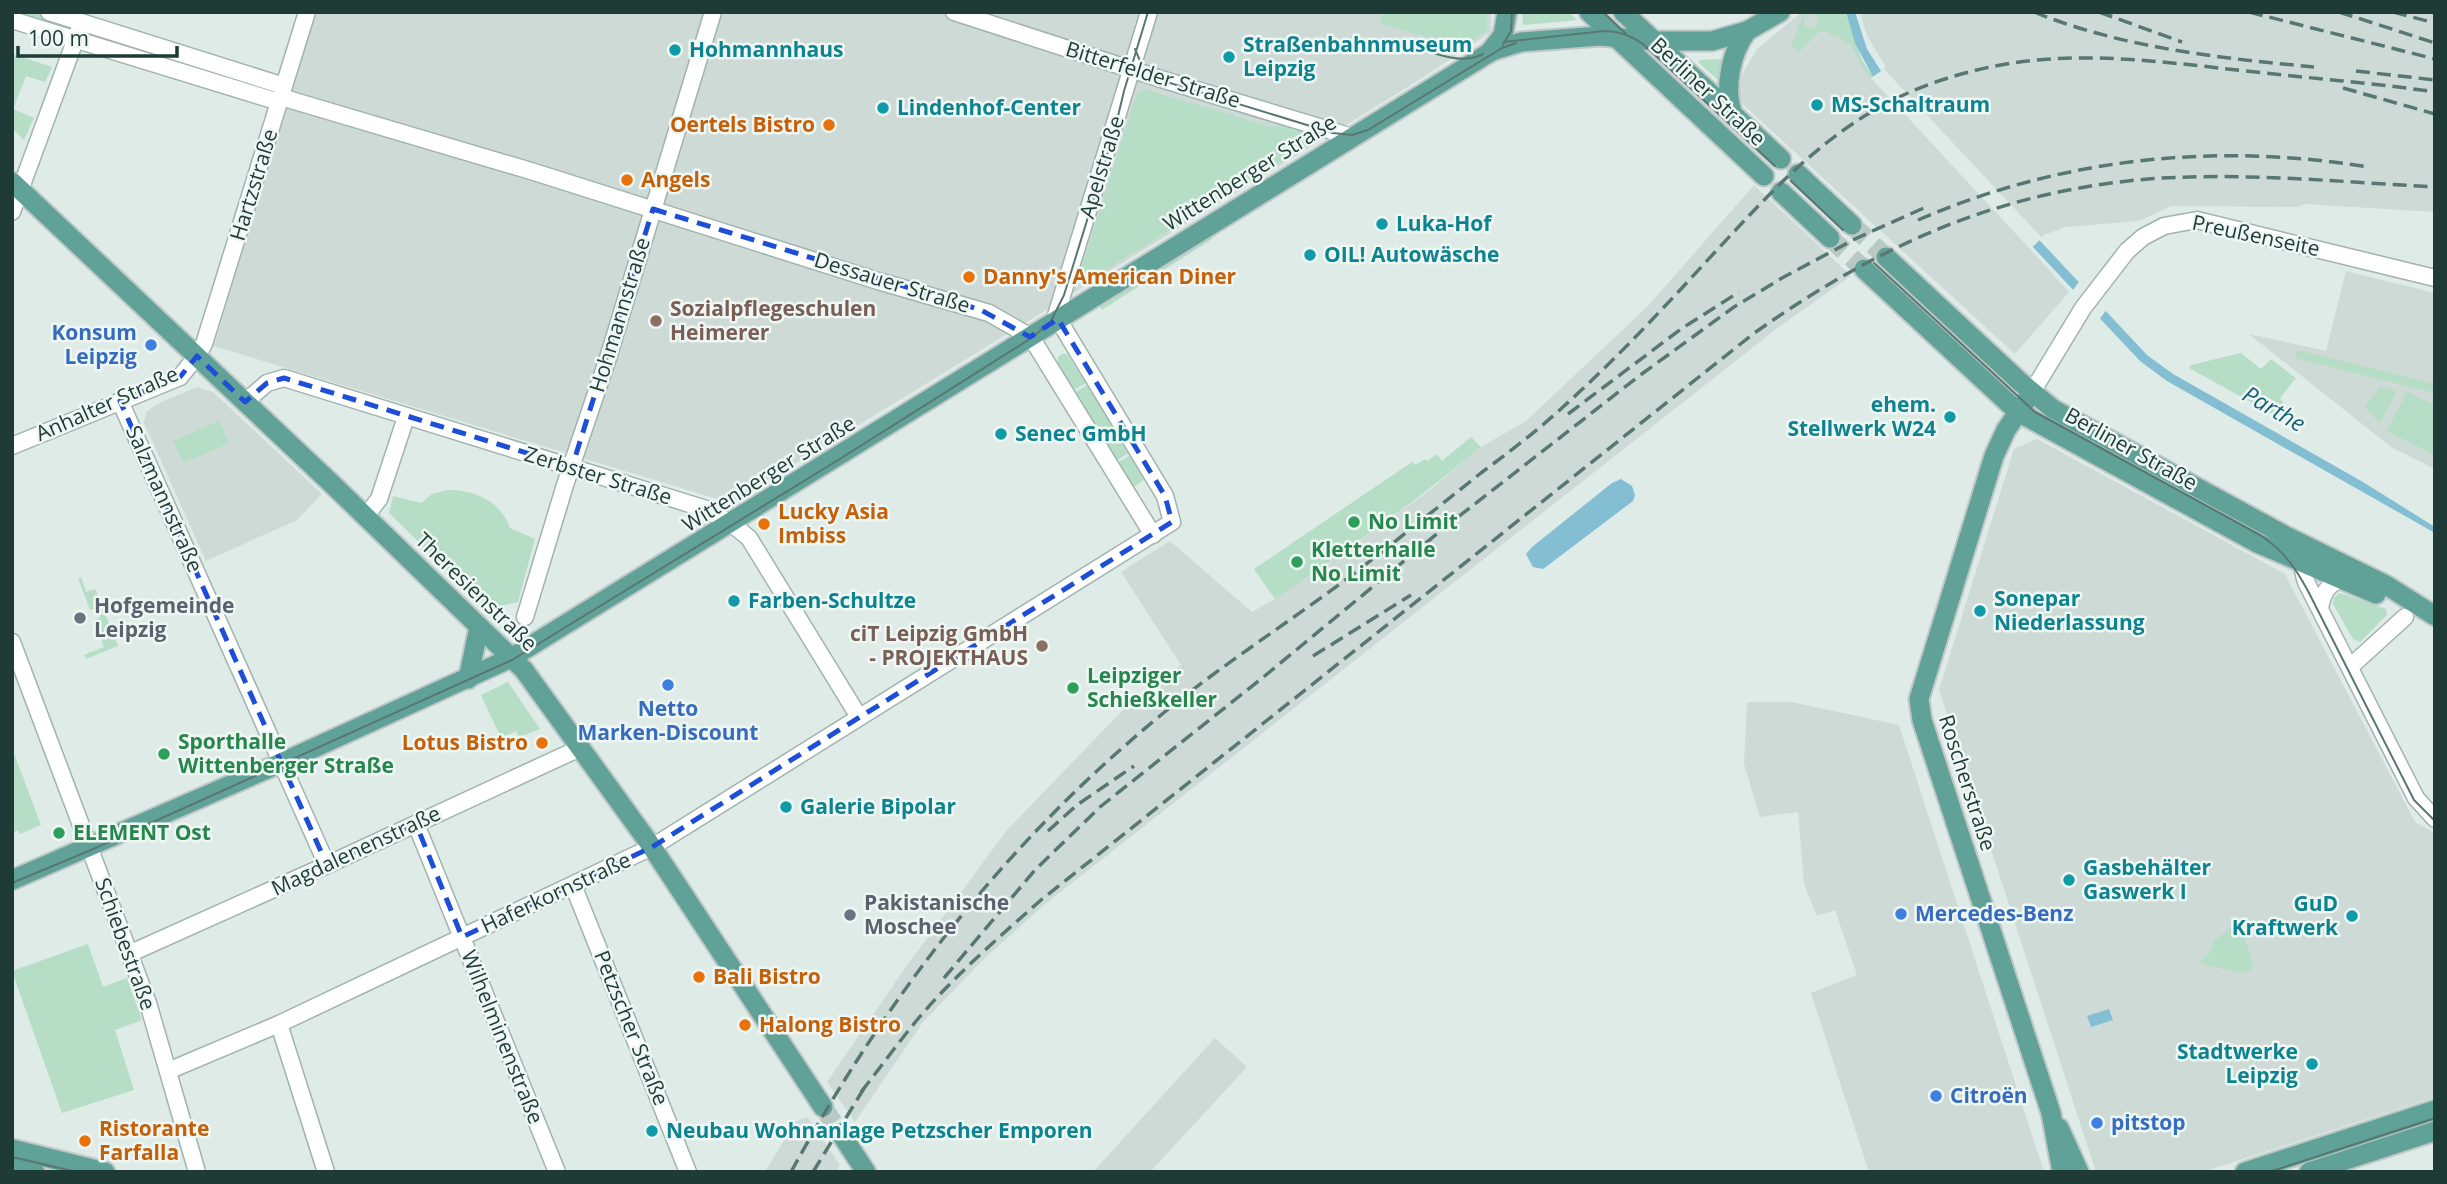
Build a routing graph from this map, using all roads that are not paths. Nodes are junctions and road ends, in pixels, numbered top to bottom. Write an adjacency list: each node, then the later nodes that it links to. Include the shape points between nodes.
1 (49, 12): 11 (street, Dessauer Straße)
2 (307, 12): 18 (street, Hartzstraße)
3 (713, 12): 26 (street, Hohmannstraße)
4 (954, 12): 17 (street, Bitterfelder Straße)
5 (1149, 12): 17 (street, Apelstraße)
6 (1507, 12): 16 (main road, via 1503,35)
7 (1589, 12): 13 (main road, Berliner Straße)
8 (1623, 12): 15 (main road, Berliner Straße)
9 (1780, 12): 12 (main road, Wittenberger Straße)
10 (12, 19): 14 (street, Dessauer Straße)
11 (82, 23): 14 (street); 18 (street, Dessauer Straße)
12 (1747, 31): 15 (main road, Wittenberger Straße, via 1712,41); 19 (main road, via 1732,67)
13 (1625, 38): 15 (main road, Wittenberger Straße); 16 (main road, Wittenberger Straße, via 1516,43); 23 (main road, Berliner Straße)
14 (76, 39): 18 (street, Dessauer Straße); 24 (street)
15 (1654, 41): 19 (main road, Berliner Straße)
16 (1488, 54): 20 (main road, Wittenberger Straße)
17 (1132, 70): 20 (street, Bitterfelder Straße); 33 (street, Apelstraße)
18 (282, 95): 26 (street, Dessauer Straße); 35 (street, Hartzstraße)
19 (1732, 112): 21 (main road, Berliner Straße)
20 (1352, 137): 33 (main road, Wittenberger Straße)
21 (1781, 159)
22 (1798, 174): 28 (main road)
23 (1764, 176)
24 (16, 186): 27 (street); 35 (main road, Theresienstraße)
25 (1781, 192): 29 (main road)
26 (653, 209): 34 (street, Dessauer Straße, via 981,310); 42 (street, Hohmannstraße)
27 (12, 212)
28 (1852, 225)
29 (1830, 238)
30 (1886, 257): 36 (main road, Berliner Straße)
31 (1864, 269): 39 (main road, Berliner Straße)
32 (2435, 278): 36 (street, Preußenseite, via 2197,220 2164,226 2127,251 2082,308)
33 (1056, 321): 34 (main road, Wittenberger Straße); 45 (street, via 1165,496 1172,522)
34 (1031, 337): 44 (main road, Wittenberger Straße); 45 (street, Dessauer Straße)
35 (197, 356): 37 (street, Anhalter Straße, via 180,377); 38 (main road, Theresienstraße)
36 (2032, 392): 39 (main road, Roscherstraße); 46 (main road, Berliner Straße, via 2075,422)
37 (120, 401): 41 (street, Anhalter Straße); 61 (street, Salzmannstraße)
38 (245, 402): 40 (street, Zerbster Straße, via 267,383 293,380); 43 (main road, Theresienstraße)
39 (2018, 412): 48 (main road, Berliner Straße, via 2221,524); 75 (main road, Roscherstraße, via 1994,456 1919,699 1922,720)
40 (405, 417): 42 (street, Zerbster Straße); 43 (street, via 380,499)
41 (12, 446)
42 (572, 467): 44 (street, Zerbster Straße, via 706,509); 53 (street, Hohmannstraße)
43 (365, 517): 54 (main road, Theresienstraße)
44 (731, 523): 56 (main road, Wittenberger Straße); 59 (street, Zerbster Straße, via 749,538)
45 (1153, 535): 59 (street, Haferkornstraße)
46 (2284, 535): 47 (main road, Berliner Straße); 48 (street)
47 (2325, 556): 48 (street); 51 (main road, Berliner Straße, via 2386,585)
48 (2304, 564): 49 (main road, Berliner Straße); 50 (street, via 2303,575)
49 (2340, 579): 50 (street, via 2326,590); 51 (main road, Berliner Straße)
50 (2319, 608): 57 (street)
51 (2411, 611): 52 (main road, Berliner Straße); 57 (street)
52 (2435, 616)
53 (525, 617)
54 (479, 627): 56 (main road, Theresienstraße); 58 (main road)
55 (12, 642): 65 (street, Schiebestraße)
56 (511, 658): 58 (main road, Wittenberger Straße); 60 (main road, Theresienstraße)
57 (2350, 667): 62 (street, via 2416,798)
58 (468, 679): 61 (main road, Wittenberger Straße)
59 (859, 717): 64 (street, Haferkornstraße)
60 (580, 748): 63 (street, Magdalenenstraße); 64 (main road, Theresienstraße)
61 (281, 763): 65 (main road, Wittenberger Straße); 66 (street, Salzmannstraße)
62 (2435, 818)
63 (416, 824): 66 (street, Magdalenenstraße); 69 (street, Wilhelminenstraße)
64 (652, 847): 68 (street, Haferkornstraße); 73 (main road, Theresienstraße)
65 (89, 848): 67 (main road, Wittenberger Straße); 70 (street, Schiebestraße)
66 (327, 865): 70 (street, Magdalenenstraße)
67 (12, 880)
68 (573, 885): 69 (street, Haferkornstraße); 85 (street, Petzscher Straße)
69 (462, 937): 71 (street, Haferkornstraße); 84 (street, Wilhelminenstraße)
70 (131, 953): 72 (street, Schiebestraße)
71 (279, 1024): 72 (street, Haferkornstraße); 83 (street)
72 (168, 1071): 82 (street, Schiebestraße)
73 (823, 1107)
74 (2435, 1110): 89 (main road)
75 (2051, 1113): 87 (main road, Roscherstraße); 88 (main road, Roscherstraße)
76 (2435, 1131): 90 (main road)
77 (841, 1134): 86 (main road)
78 (12, 1149): 81 (main road)
79 (12, 1166): 80 (main road)
80 (36, 1172)
81 (105, 1172)
82 (197, 1172)
83 (326, 1172)
84 (557, 1172)
85 (688, 1172)
86 (866, 1172)
87 (2062, 1172)
88 (2079, 1172)
89 (2245, 1172)
90 (2309, 1172)

